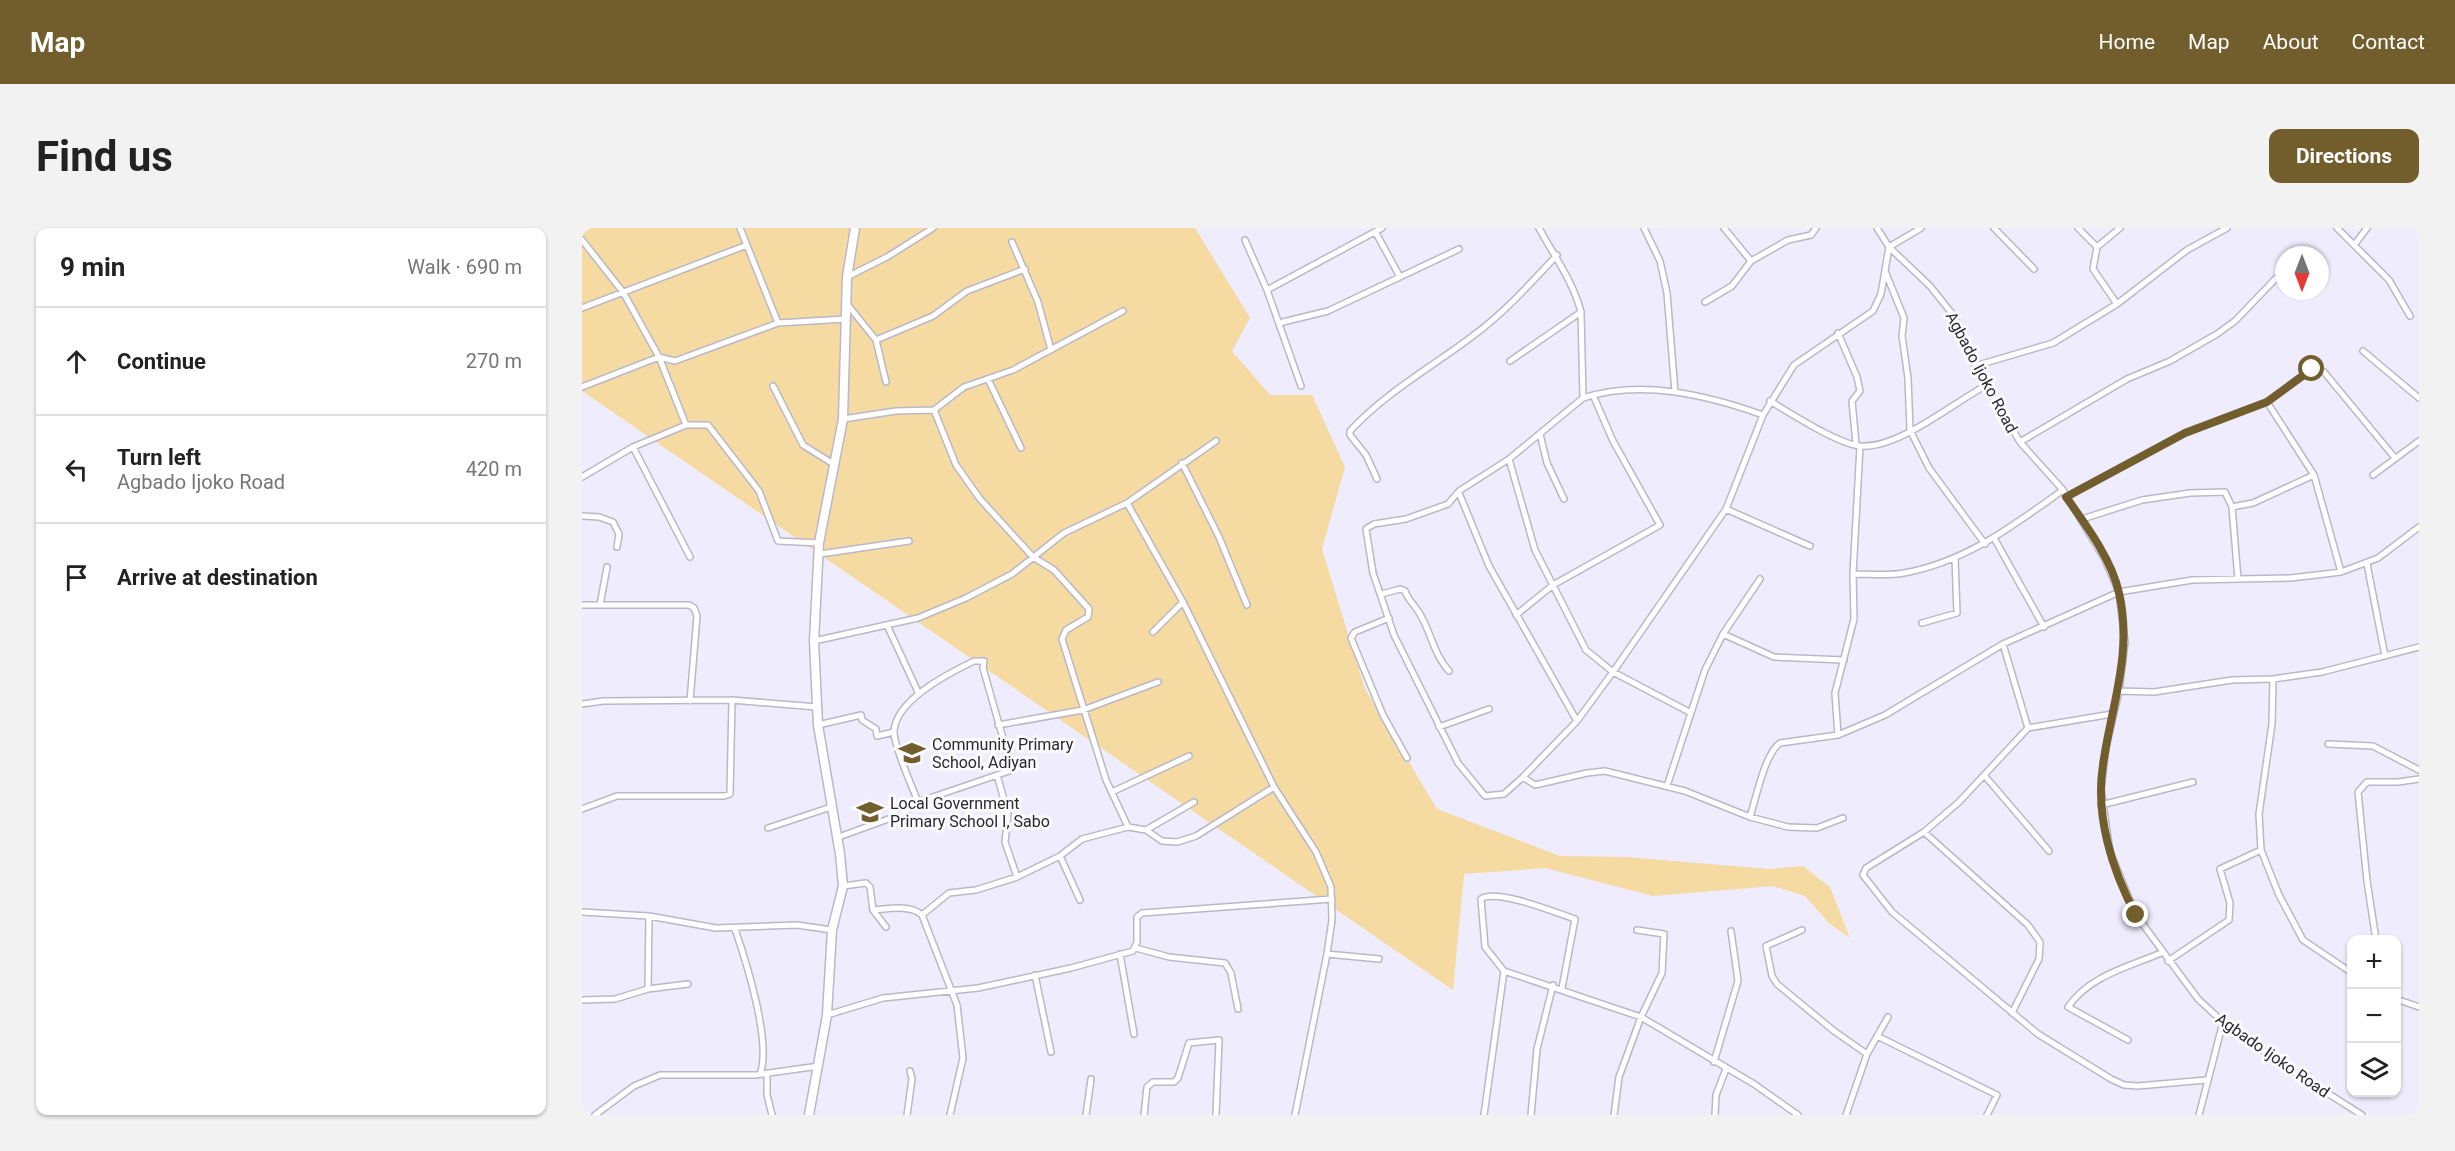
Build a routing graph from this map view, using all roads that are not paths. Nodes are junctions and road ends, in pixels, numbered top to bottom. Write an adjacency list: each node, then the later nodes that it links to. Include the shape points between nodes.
1 (740, 228): 22 (street)
2 (855, 228): 31 (main road)
3 (933, 228): 31 (street, via 887,258)
4 (1382, 228): 17 (street)
5 (1539, 228): 26 (street)
6 (1644, 228): 59 (street, via 1660,261 1667,293)
7 (1724, 228): 27 (street)
8 (1816, 228): 27 (street, via 1811,235 1788,240)
9 (1877, 228): 23 (street, Agbado Ijoko Road)
10 (1921, 228): 23 (street)
11 (1994, 228): 30 (street)
12 (2078, 228): 24 (street)
13 (2120, 228): 24 (street)
14 (2227, 228): 38 (street, via 2187,250)
15 (2337, 228): 21 (street)
16 (2367, 228): 21 (street)
17 (1376, 232): 32 (street); 34 (street)
18 (582, 240): 35 (street)
19 (1245, 240): 34 (street)
20 (1012, 242): 28 (street)
21 (2355, 244): 42 (street, via 2390,280)
22 (747, 245): 35 (street); 44 (street)
23 (1888, 247): 29 (street); 52 (street, Agbado Ijoko Road, via 1948,306)
24 (2097, 247): 38 (street, via 2092,269)
25 (1459, 249): 32 (street)
26 (1557, 255): 41 (street); 84 (street, via 1476,334 1389,394 1350,431)
27 (1751, 261): 36 (street, via 1732,286)
28 (1025, 268): 47 (street, via 967,291 933,316); 48 (street)
29 (1885, 269): 46 (street, via 1881,294 1873,311); 69 (street, via 1904,318)
30 (2034, 269)
31 (847, 277): 37 (main road)
32 (1400, 277): 45 (street, via 1328,311)
33 (2275, 280): 73 (street, via 2217,334 2127,379)
34 (1267, 290): 45 (street)
35 (624, 292): 39 (street); 50 (street)
36 (1705, 302)
37 (847, 304): 43 (main road); 47 (street)
38 (2117, 304): 52 (street, via 2053,343)
39 (582, 308)
40 (1123, 311): 48 (street)
41 (1581, 312): 51 (street); 61 (street)
42 (2409, 316)
43 (846, 319): 44 (street); 67 (main road)
44 (778, 323): 50 (street, via 675,361)
45 (1279, 323): 56 (street)
46 (1838, 333): 63 (street, via 1794,365); 74 (street, via 1860,391 1852,401)
47 (876, 340): 54 (street)
48 (1051, 350): 53 (street)
49 (2363, 351): 62 (street)
50 (659, 357): 57 (street); 68 (street)
51 (1510, 362)
52 (1975, 366): 55 (street, Agbado Ijoko Road)
53 (988, 379): 65 (street, via 964,387); 76 (street)
54 (886, 382)
55 (1987, 385): 69 (street, via 1940,416); 73 (street, Agbado Ijoko Road)
56 (1301, 386)
57 (582, 387)
58 (773, 387): 80 (street, via 803,446)
59 (1675, 392): 60 (street); 66 (street, via 1719,399)
60 (1593, 394): 61 (street); 111 (street, via 1613,441 1660,525)
61 (1583, 398): 70 (street)
62 (2419, 398)
63 (1770, 401): 66 (street); 74 (street, via 1816,428)
64 (2267, 402): 77 (street, via 2305,373 2319,369); 81 (street); 87 (street, via 2185,433)
65 (934, 410): 67 (street); 102 (street, via 956,465 985,505)
66 (1763, 415): 91 (street)
67 (843, 418): 80 (main road)
68 (686, 425): 75 (street); 97 (street, via 708,425 731,452 763,499 778,541)
69 (1910, 430): 74 (street, via 1884,443); 98 (street, via 1929,468)
70 (1539, 434): 78 (street); 88 (street)
71 (1216, 441): 79 (street)
72 (2419, 441): 77 (street)
73 (2020, 442): 85 (street, Agbado Ijoko Road)
74 (1858, 445): 108 (street)
75 (633, 447): 83 (street); 103 (street)
76 (1021, 448)
77 (2395, 458): 82 (street)
78 (1509, 459): 86 (street); 111 (street, via 1530,537)
79 (1182, 463): 89 (street); 117 (street)
80 (836, 465): 97 (main road)
81 (2314, 475): 90 (street, via 2253,503); 107 (street)
82 (2373, 475)
83 (582, 477)
84 (1377, 479)
85 (2063, 490): 87 (street, Agbado Ijoko Road); 95 (street)
86 (1459, 491): 113 (street, via 1448,504 1366,529 1373,573); 118 (street, via 1485,558)
87 (2066, 497): 93 (street, Agbado Ijoko Road)
88 (1564, 499)
89 (1127, 503): 102 (street, via 1064,533); 114 (street)
90 (2232, 507): 93 (street, via 2225,492 2190,493 2142,500); 110 (street)
91 (1726, 509): 99 (street); 131 (street)
92 (582, 516): 100 (street, via 613,522 619,534)
93 (2082, 519): 112 (street, Agbado Ijoko Road)
94 (2419, 527): 105 (street)
95 (1994, 538): 98 (street); 122 (street)
96 (909, 541): 101 (street)
97 (819, 543): 101 (main road)
98 (1985, 544): 104 (street)
99 (1810, 546)
100 (617, 547)
101 (820, 554): 125 (main road)
102 (1034, 556): 121 (street, via 1012,574 966,598 926,615); 141 (street, via 1054,570 1089,609 1088,617 1066,630 1062,639)
103 (690, 557)
104 (1955, 558): 108 (street, via 1907,573); 120 (street, via 1957,613)
105 (2367, 564): 107 (street); 128 (street)
106 (607, 567): 116 (street)
107 (2341, 572): 110 (street)
108 (1853, 574): 129 (street, via 1854,619)
109 (1760, 579): 124 (street)
110 (2238, 579): 112 (street, via 2192,580)
111 (1553, 585): 118 (street); 131 (street, via 1586,650)
112 (2119, 592): 122 (street); 134 (street, Agbado Ijoko Road, via 2125,642)
113 (1382, 594): 119 (street); 130 (street, via 1405,591 1441,663)
114 (1183, 602): 123 (street); 161 (street)
115 (582, 605): 116 (street)
116 (600, 605): 137 (street, via 694,608 697,616)
117 (1247, 605)
118 (1516, 615): 144 (street)
119 (1389, 618): 147 (street); 153 (street, via 1355,632 1351,638 1383,715)
120 (1922, 623)
121 (887, 625): 125 (street); 135 (street)
122 (2044, 627): 126 (street)
123 (1153, 632)
124 (1723, 634): 129 (street, via 1774,657); 142 (street)
125 (814, 640): 139 (main road)
126 (2003, 644): 148 (street); 150 (street, via 1897,709)
127 (2419, 648): 128 (street)
128 (2385, 656): 132 (street)
129 (1844, 660): 150 (street, via 1835,693)
130 (1449, 671)
131 (1613, 672): 142 (street); 144 (street)
132 (2273, 679): 134 (street, via 2232,680 2154,692); 175 (street, via 2272,724 2259,814)
133 (1158, 682): 141 (street)
134 (2119, 690): 143 (street, Agbado Ijoko Road)
135 (918, 692): 146 (street, via 974,661 984,661 982,668); 149 (street)
136 (732, 700): 137 (street); 139 (street); 167 (street, via 730,794 616,796)
137 (690, 701): 138 (street, via 603,700)
138 (582, 704)
139 (817, 707): 145 (main road)
140 (1489, 709): 147 (street)
141 (1083, 710): 146 (street); 162 (street)
142 (1691, 712): 160 (street)
143 (2112, 714): 148 (street); 165 (street, Agbado Ijoko Road, via 2102,767)
144 (1577, 721): 157 (street)
145 (818, 725): 149 (street, via 861,716 876,729 877,736); 166 (main road)
146 (998, 725): 156 (street, via 1012,770)
147 (1438, 727): 157 (street, via 1458,763 1485,796 1504,794)
148 (2028, 728): 155 (street)
149 (894, 732): 163 (street)
150 (1838, 735): 168 (street, via 1775,747)
151 (2328, 744): 154 (street, via 2373,746)
152 (1189, 756): 162 (street)
153 (1407, 758)
154 (2419, 770)
155 (1984, 775): 173 (street); 176 (street)
156 (997, 776): 163 (street); 178 (street, via 1008,814 1005,842)
157 (1522, 777): 160 (street, via 1535,785 1605,771)
158 (2419, 779): 192 (street, via 2367,782 2358,792)
159 (2193, 782): 165 (street)
160 (1667, 786): 168 (street)
161 (1274, 787): 172 (street, via 1196,836 1177,842 1162,841); 180 (street, via 1316,852 1331,886)
162 (1112, 792): 170 (street)
163 (918, 802): 174 (street, via 902,814)
164 (1194, 802): 172 (street)
165 (2102, 805): 194 (street, Agbado Ijoko Road, via 2110,852 2126,897)
166 (831, 807): 171 (street); 174 (main road)
167 (582, 808)
168 (1750, 817): 169 (street, via 1805,829 1827,826)
169 (1843, 818)
170 (1128, 827): 172 (street); 177 (street, via 1082,839)
171 (768, 828)
172 (1146, 830)
173 (1924, 832): 211 (street, via 2021,919 2040,942 2039,959); 211 (street, via 1866,867 1863,875 1892,912)
174 (835, 838): 179 (main road)
175 (2261, 850): 198 (street, via 2220,869 2230,903 2229,920); 200 (street, via 2303,940)
176 (2049, 851)
177 (1060, 856): 178 (street); 181 (street)
178 (1017, 877): 184 (street, via 949,894)
179 (843, 886): 182 (street, via 870,887); 188 (main road)
180 (1332, 899): 193 (street, via 1142,913 1137,917); 196 (street)
181 (1080, 900)
182 (873, 910): 184 (street, via 918,910); 186 (street)
183 (582, 912): 185 (street)
184 (922, 915): 206 (street)
185 (649, 916): 187 (street); 205 (street)
186 (886, 927)
187 (735, 929): 188 (street, via 797,925); 226 (street, via 746,960 763,1043)
188 (832, 930): 212 (main road)
189 (1637, 930): 213 (street, via 1664,934 1662,972)
190 (1802, 930): 220 (street, via 1766,946 1772,976 1834,1031)
191 (1731, 931): 221 (street, via 1738,981)
192 (2375, 935)
193 (1136, 948): 195 (street); 210 (street, via 1169,957 1225,963 1231,973)
194 (2162, 953): 198 (street, Agbado Ijoko Road); 218 (street, via 2090,984 2068,1006)
195 (1120, 954): 201 (street); 216 (street)
196 (1327, 954): 197 (street); 237 (street)
197 (1378, 959)
198 (2169, 961): 215 (street, Agbado Ijoko Road, via 2198,999)
199 (1503, 970): 203 (street); 204 (street, via 1485,947 1480,905 1481,899 1489,895 1575,919); 238 (street)
200 (2347, 970)
201 (1035, 975): 206 (street); 219 (street)
202 (688, 984): 205 (street)
203 (1553, 985): 204 (street); 239 (street, via 1537,1049)
204 (1562, 988): 213 (street)
205 (648, 989): 207 (street, via 615,999)
206 (951, 991): 212 (street, via 883,999); 233 (street, via 957,1005 963,1058)
207 (582, 1000)
208 (2401, 1000): 209 (street)
209 (2419, 1007)
210 (1238, 1009)
211 (2012, 1013): 228 (street, via 2038,1034 2124,1085)
212 (827, 1015): 222 (main road)
213 (1641, 1017): 221 (street); 240 (street, via 1619,1077)
214 (1888, 1017): 217 (street)
215 (2223, 1022): 228 (street); 246 (street, Agbado Ijoko Road)
216 (1134, 1034)
217 (1877, 1036): 220 (street); 244 (street, via 1997,1095)
218 (2128, 1040)
219 (1051, 1052)
220 (1867, 1054): 243 (street)
221 (1714, 1062): 223 (street)
222 (819, 1066): 225 (street); 231 (main road)
223 (1726, 1069): 241 (street, via 1716,1095); 242 (street)
224 (909, 1071): 232 (street, via 912,1079)
225 (767, 1073): 226 (street); 230 (street)
226 (760, 1074): 229 (street, via 660,1075 634,1086)
227 (1091, 1079): 234 (street)
228 (2206, 1080): 245 (street)
229 (595, 1115)
230 (772, 1115)
231 (810, 1115)
232 (907, 1115)
233 (950, 1115)
234 (1086, 1115)
235 (1144, 1115): 236 (street, via 1147,1087 1153,1082 1174,1082 1178,1078 1189,1043 1219,1040)
236 (1216, 1115)
237 (1295, 1115)
238 (1484, 1115)
239 (1532, 1115)
240 (1614, 1115)
241 (1715, 1115)
242 (1798, 1115)
243 (1846, 1115)
244 (1987, 1115)
245 (2199, 1115)
246 (2362, 1115)

